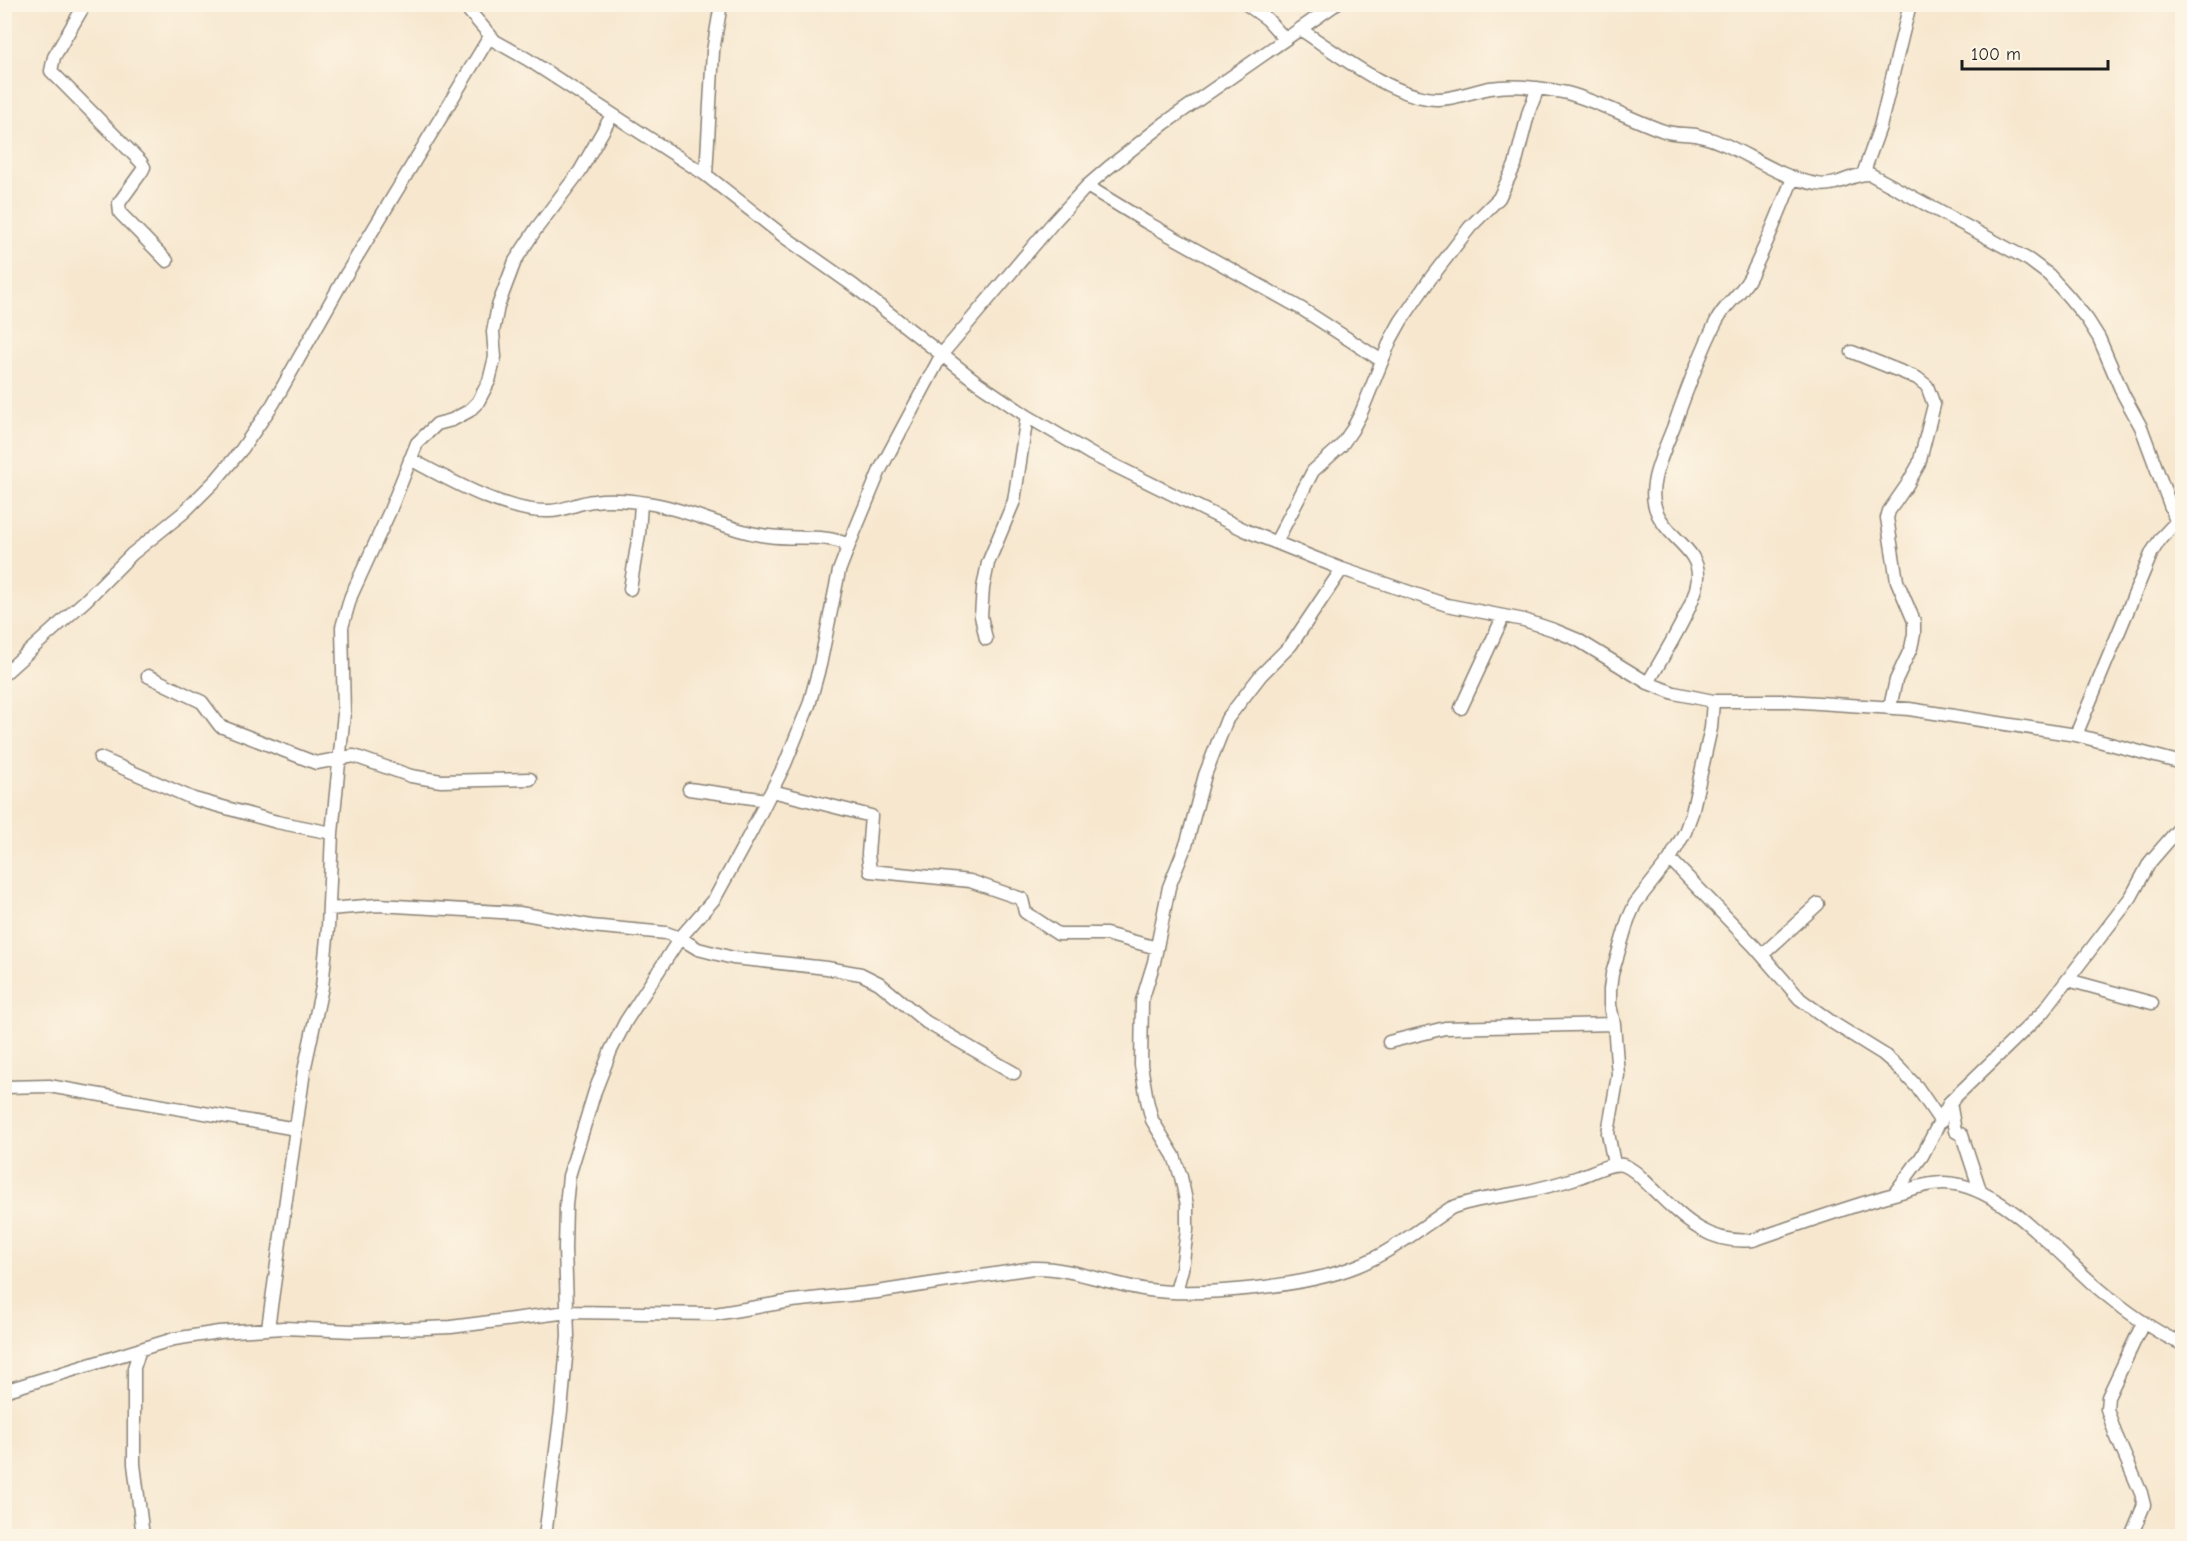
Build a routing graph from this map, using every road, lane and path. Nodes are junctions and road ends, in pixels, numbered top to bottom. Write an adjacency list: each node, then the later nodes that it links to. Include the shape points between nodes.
1 (85, 4): 16 (street, via 54,57 51,71 141,162 142,171 119,203 120,213)
2 (463, 4): 8 (street)
3 (721, 4): 13 (street, via 713,51)
4 (1246, 4): 9 (street)
5 (1336, 4): 7 (street)
6 (1910, 4): 12 (street, via 1880,127)
7 (1300, 29): 9 (street); 10 (street, via 1375,78 1410,93 1435,99 1493,88)
8 (490, 36): 11 (street); 30 (street, via 273,404 242,449 183,513 132,554)
9 (1285, 39): 15 (street, via 1157,129)
10 (1538, 88): 14 (street, via 1568,94 1667,132 1696,135 1724,144); 19 (street, via 1508,183 1430,279 1401,321)
11 (612, 115): 13 (street); 21 (street, via 591,155 515,261 498,306 493,332 495,357 489,381 478,402 469,411 437,424 417,443)
12 (1863, 174): 14 (street, via 1828,185); 23 (street, via 1906,192 2049,275 2087,318 2099,338)
13 (706, 175): 18 (street)
14 (1792, 178): 32 (street, via 1748,281 1716,321 1655,474 1656,515 1693,559 1698,578 1695,596)
15 (1087, 186): 18 (street); 19 (street, via 1302,309)
16 (167, 261)
17 (1852, 352): 34 (street, via 1917,378 1927,386 1934,405 1919,464 1887,518 1898,581 1914,621 1911,648 1896,680)
18 (942, 354): 20 (street); 25 (street, via 880,470)
19 (1382, 361): 24 (street, via 1352,430 1341,446 1313,471)
20 (1027, 416): 24 (street, via 1166,493); 29 (street, via 1014,501 988,563 983,588 981,616)
21 (410, 459): 22 (street, via 469,489 530,510 552,512 596,500); 38 (street, via 351,596 342,627 344,713)
22 (641, 503): 25 (street, via 684,511 768,537 826,538); 27 (street)
23 (2179, 518): 36 (street, via 2152,552)
24 (1276, 542): 26 (street)
25 (849, 545): 42 (street, via 839,571 809,705)
26 (1342, 569): 28 (street, via 1447,605); 49 (street, via 1292,645 1261,675 1227,719 1204,776 1187,842 1169,887)
27 (630, 589)
28 (1503, 616): 32 (street, via 1578,640); 35 (street)
29 (986, 639)
30 (4, 674)
31 (148, 676): 38 (street, via 202,702 220,726 316,763)
32 (1648, 683): 33 (street)
33 (1713, 701): 34 (street); 45 (street, via 1712,728 1692,813)
34 (1890, 707): 36 (street)
35 (1461, 708)
36 (2076, 735): 39 (street)
37 (100, 758): 44 (street, via 194,799)
38 (340, 758): 40 (street, via 354,756 411,776 441,781); 44 (street)
39 (2182, 763)
40 (530, 779)
41 (689, 789): 42 (street)
42 (769, 795): 48 (street, via 715,898); 49 (street, via 871,816 870,871 970,881 1022,899 1025,912 1058,934 1106,934)
43 (2182, 825): 51 (street, via 2150,862 2131,897)
44 (332, 834): 47 (street)
45 (1670, 859): 50 (street); 53 (street, via 1635,904 1628,920 1610,989)
46 (1818, 904): 50 (street)
47 (329, 909): 48 (street, via 388,905 519,912); 59 (street, via 322,987)
48 (680, 938): 55 (street, via 699,949 733,958 861,974 879,983 927,1022); 64 (street, via 611,1050 579,1140 566,1205)
49 (1157, 948): 63 (street, via 1142,1001 1141,1065 1152,1120 1174,1156 1187,1205 1187,1230)
50 (1762, 955): 58 (street, via 1800,999 1897,1066)
51 (2068, 980): 52 (street); 57 (street, via 2042,1013)
52 (2152, 1003)
53 (1614, 1024): 54 (street, via 1445,1028); 60 (street, via 1618,1074 1608,1133)
54 (1389, 1042)
55 (1014, 1073)
56 (4, 1087): 59 (street, via 49,1086)
57 (1950, 1102): 58 (street); 61 (street, via 1956,1131 1962,1135)
58 (1941, 1122): 62 (street)
59 (296, 1129): 66 (street)
60 (1614, 1164): 62 (street, via 1634,1171 1703,1232 1738,1242); 63 (street, via 1547,1186 1466,1202 1360,1265 1334,1275 1249,1288)
61 (1980, 1190): 62 (street, via 1947,1183); 65 (street, via 2025,1221)
62 (1894, 1194)
63 (1176, 1292): 64 (street, via 1127,1287 1048,1268 715,1314)
64 (568, 1312): 66 (street, via 451,1328); 71 (street, via 561,1412)
65 (2143, 1323): 67 (street); 72 (street, via 2108,1397 2107,1409 2144,1505)
66 (268, 1328): 68 (street, via 185,1337)
67 (2182, 1344)
68 (141, 1349): 69 (street); 70 (street, via 134,1368 134,1464)
69 (4, 1391)
70 (143, 1536)
71 (545, 1536)
72 (2131, 1536)

